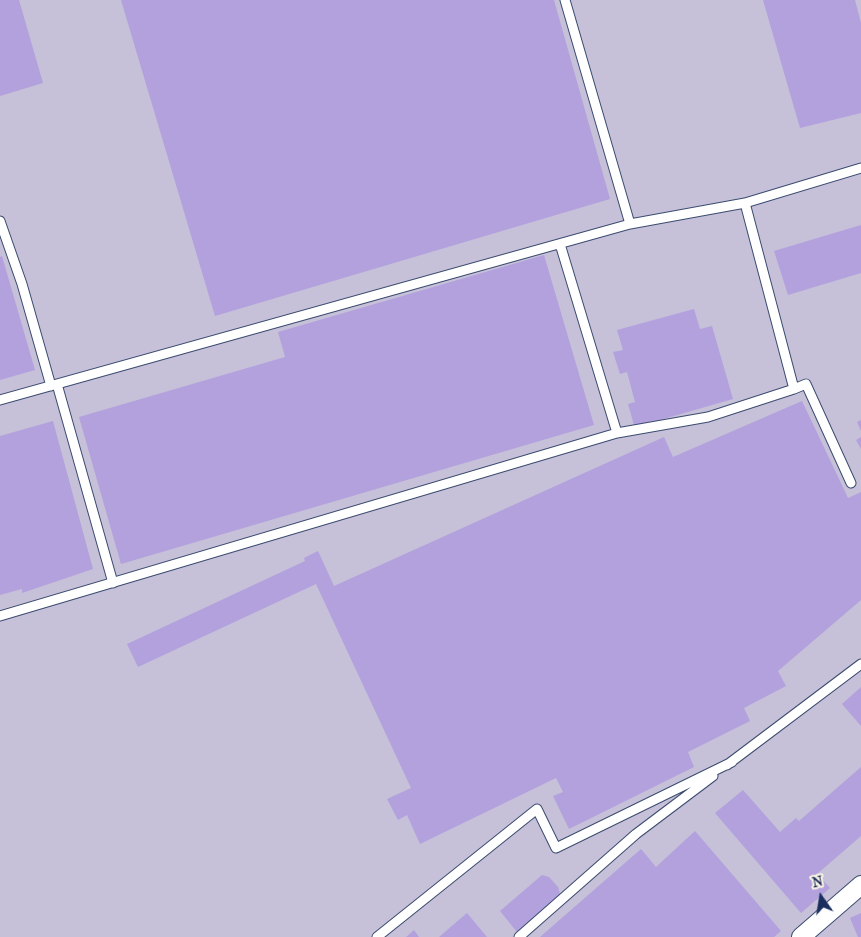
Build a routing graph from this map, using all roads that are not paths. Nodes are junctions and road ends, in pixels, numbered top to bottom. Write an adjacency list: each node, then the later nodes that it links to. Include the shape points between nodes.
1 (565, 0): 5 (lane)
2 (861, 168): 3 (lane)
3 (745, 203): 5 (lane); 8 (lane)
4 (0, 221): 7 (lane)
5 (630, 224): 6 (lane)
6 (560, 244): 7 (lane); 10 (lane)
7 (54, 385): 9 (lane); 12 (lane)
8 (794, 389): 10 (lane, via 708,417); 11 (lane, via 806,384)
9 (0, 400)
10 (617, 433): 12 (lane)
11 (851, 483)
12 (114, 583): 13 (lane)
13 (0, 616)
14 (861, 664): 15 (lane)
15 (732, 762): 17 (lane, via 556,848 537,809); 18 (lane, via 636,834)
16 (861, 884): 19 (street)
17 (377, 937)
18 (519, 937)
19 (801, 937)

